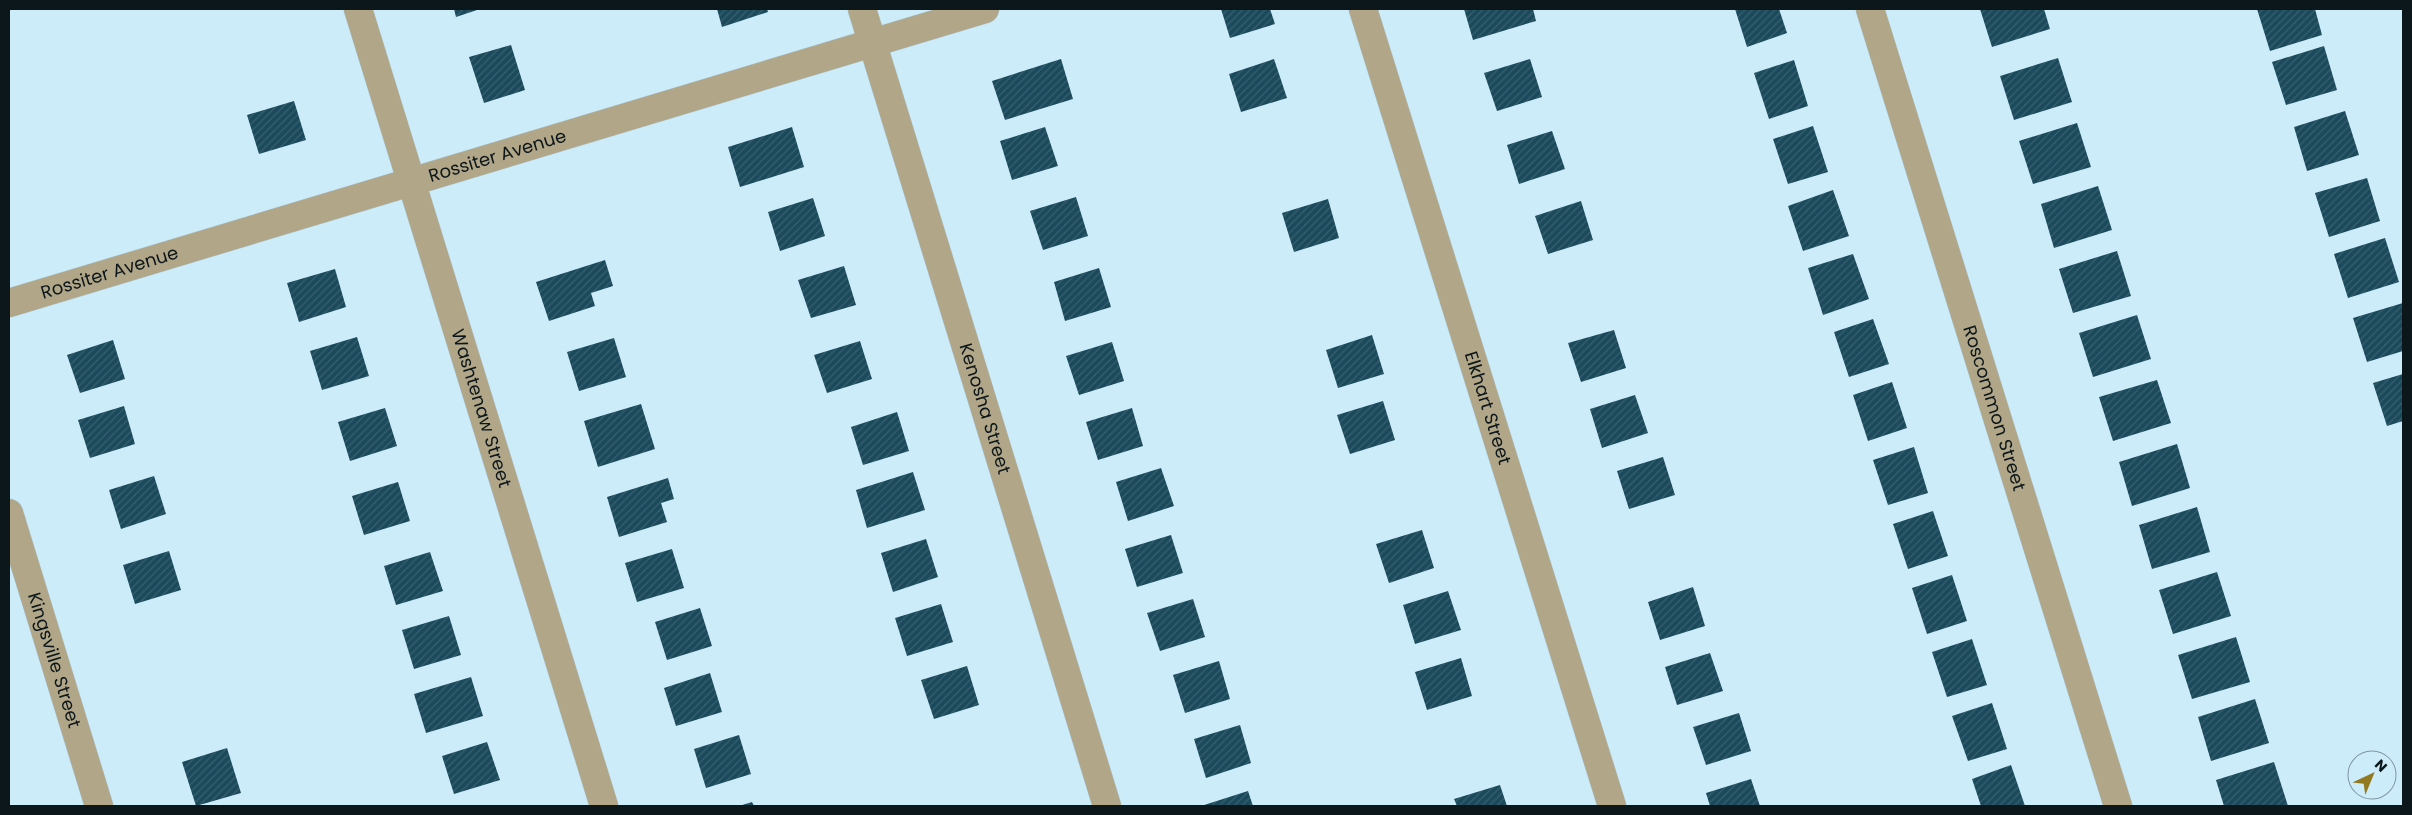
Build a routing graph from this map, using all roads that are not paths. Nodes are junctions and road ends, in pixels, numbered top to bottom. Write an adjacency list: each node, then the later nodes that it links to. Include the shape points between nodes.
1 (358, 9): 7 (street, Washtenaw Street)
2 (862, 9): 6 (street, Kenosha Street)
3 (985, 9): 6 (street, Rossiter Avenue)
4 (1363, 9): 13 (street, Elkhart Street)
5 (1870, 9): 14 (street, Roscommon Street)
6 (872, 42): 7 (street, Rossiter Avenue); 12 (street, Kenosha Street)
7 (412, 182): 8 (street, Rossiter Avenue); 11 (street, Washtenaw Street)
8 (9, 302)
9 (9, 513): 10 (street, Kingsville Street)
10 (99, 806)
11 (604, 806)
12 (1107, 806)
13 (1612, 806)
14 (2118, 806)

